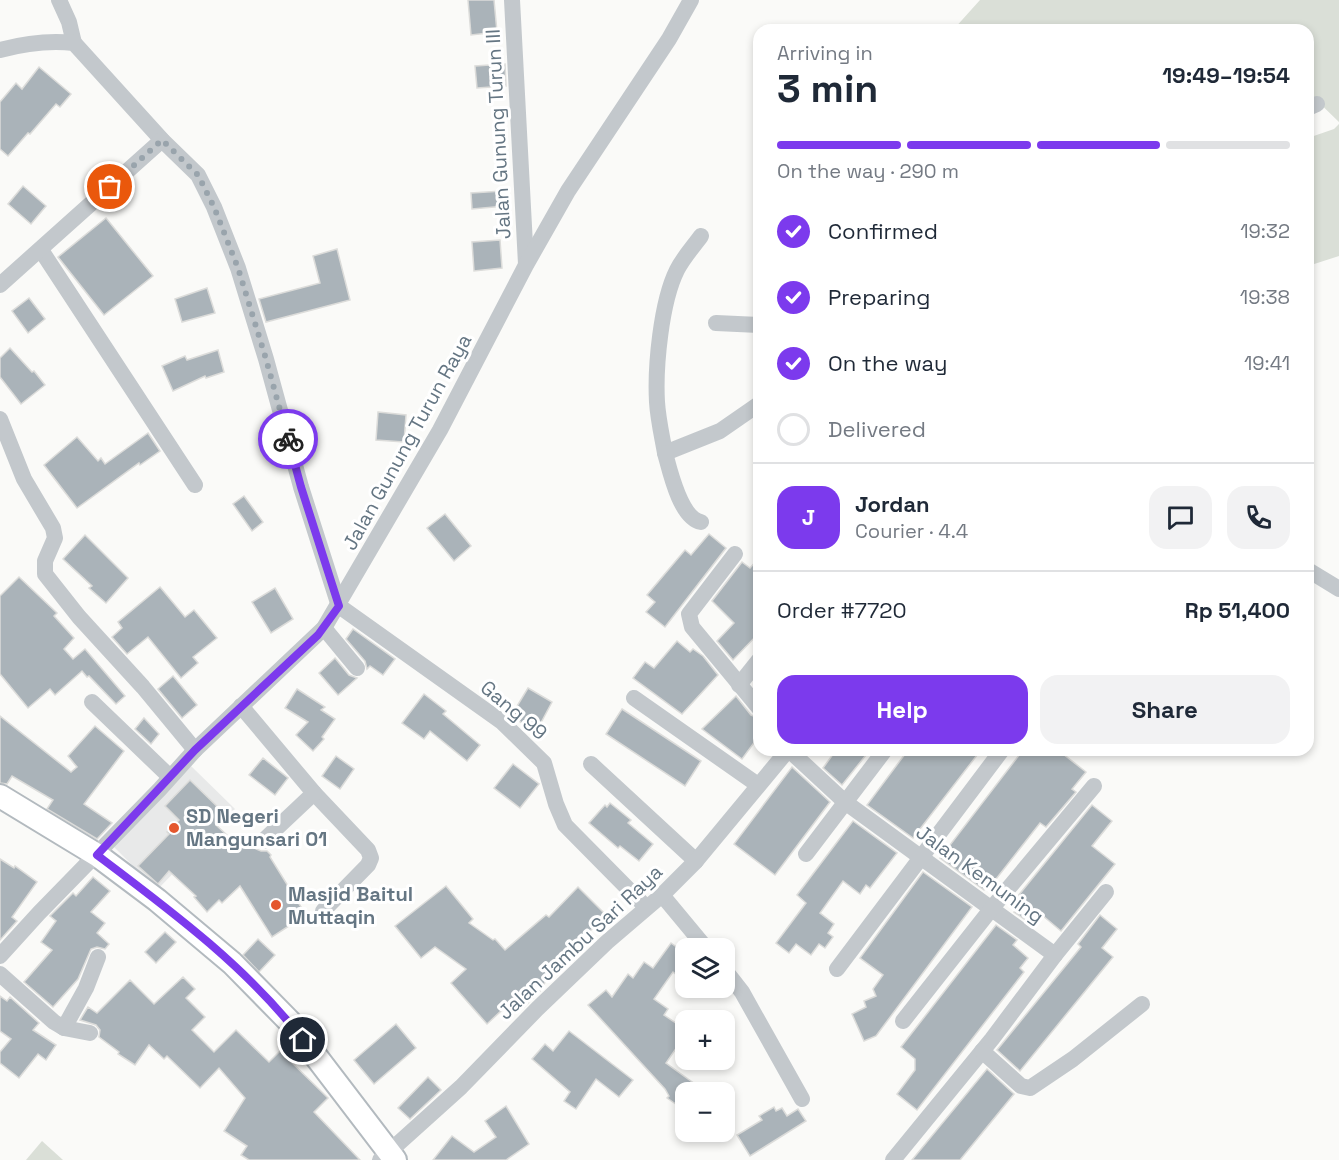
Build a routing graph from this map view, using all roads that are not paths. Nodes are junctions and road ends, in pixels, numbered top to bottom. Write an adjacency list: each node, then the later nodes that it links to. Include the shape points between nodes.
1 (59, 0): 4 (street)
2 (512, 0): 9 (street, Jalan Gunung Turun III)
3 (691, 0): 9 (street, Jalan Gunung Turun Raya, via 568,191)
4 (74, 43): 5 (street, via 28,42); 6 (street)
5 (0, 50)
6 (162, 140): 8 (street); 21 (street, via 198,175 238,268)
7 (701, 236): 15 (street, via 678,268 664,317 657,402)
8 (41, 250): 10 (street); 16 (street)
9 (526, 265): 21 (street, Jalan Gunung Turun Raya, via 440,430)
10 (0, 285)
11 (716, 323): 12 (street)
12 (753, 325)
13 (753, 408): 15 (street, via 720,431)
14 (0, 419): 30 (street, via 24,479 56,538 45,561 45,574)
15 (664, 453): 17 (street, via 685,511)
16 (195, 485)
17 (701, 522)
18 (735, 554): 25 (street, via 689,614 692,627)
19 (1314, 574): 20 (street)
20 (1339, 589)
21 (339, 606): 22 (street, Jalan Gunung Turun Raya); 49 (street, Gang 99, via 502,722 544,763 565,825)
22 (324, 628): 23 (street); 29 (street, Jalan Gunung Turun Raya)
23 (357, 668)
24 (753, 668): 25 (street)
25 (739, 685): 27 (street)
26 (634, 698): 37 (street)
27 (753, 701)
28 (92, 702): 36 (street)
29 (241, 706): 30 (street, Jalan Gunung Turun Raya); 39 (street)
30 (195, 750): 36 (street, Jalan Gunung Turun Raya)
31 (783, 756): 37 (street, Jalan Jambu Sari Raya)
32 (795, 756): 41 (street, Jalan Kemuning)
33 (880, 756): 41 (street)
34 (997, 756): 45 (street)
35 (591, 764): 46 (street)
36 (170, 777): 44 (street, Jalan Gunung Turun Raya)
37 (758, 785): 46 (street, Jalan Jambu Sari Raya)
38 (1094, 786): 50 (street)
39 (314, 793): 42 (street); 51 (street, via 368,850 371,858 363,872)
40 (0, 796): 44 (main road)
41 (845, 802): 43 (street); 45 (street, Jalan Kemuning)
42 (263, 841)
43 (806, 854)
44 (97, 855): 54 (street, Jalan Gunung Turun Raya); 65 (main road, via 232,963 289,1021)
45 (920, 857): 50 (street, Jalan Kemuning); 56 (street)
46 (696, 861): 48 (street, Jalan Jambu Sari Raya)
47 (1106, 892): 53 (street)
48 (662, 895): 49 (street, Jalan Jambu Sari Raya); 52 (street)
49 (645, 907): 65 (street, Jalan Jambu Sari Raya)
50 (992, 908): 53 (street, Jalan Kemuning); 60 (street)
51 (323, 911)
52 (698, 938)
53 (1054, 955): 63 (street)
54 (0, 956)
55 (98, 957): 61 (street)
56 (837, 969)
57 (0, 974): 61 (street)
58 (735, 983): 64 (street)
59 (1142, 1004): 63 (street, via 1030,1088 1021,1086)
60 (903, 1021)
61 (64, 1028): 62 (street)
62 (90, 1033)
63 (982, 1051): 66 (street)
64 (802, 1099)
65 (388, 1158)
66 (893, 1160)

